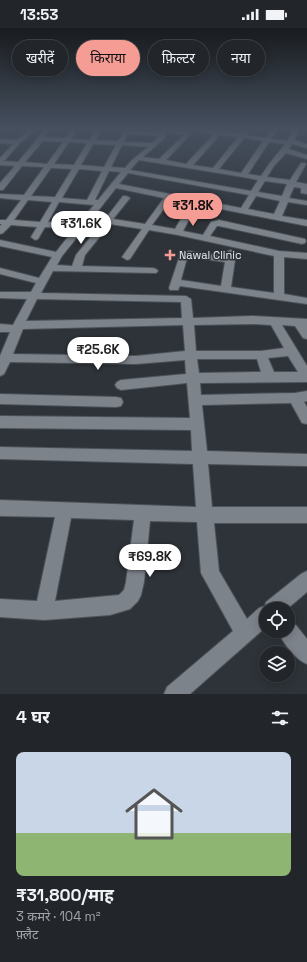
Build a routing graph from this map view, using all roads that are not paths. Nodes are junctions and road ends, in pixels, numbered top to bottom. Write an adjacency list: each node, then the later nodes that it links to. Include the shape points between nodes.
1 (23, 160): 14 (street)
2 (53, 160): 16 (street)
3 (81, 160): 17 (street)
4 (111, 160): 18 (street)
5 (137, 160): 19 (street)
6 (154, 160): 12 (street)
7 (191, 160): 15 (street)
8 (223, 160): 20 (street)
9 (253, 160): 21 (street)
10 (274, 160): 24 (street)
11 (305, 160): 22 (street)
12 (161, 161): 15 (street)
13 (0, 163): 14 (street)
14 (20, 164): 16 (street); 27 (street)
15 (186, 165): 20 (street); 28 (street)
16 (49, 166): 17 (street); 32 (street)
17 (77, 167): 18 (street); 34 (street)
18 (107, 169): 19 (street); 36 (street)
19 (127, 170): 26 (street); 28 (street)
20 (215, 170): 21 (street)
21 (243, 175): 24 (street)
22 (296, 175): 23 (street); 25 (street)
23 (307, 177)
24 (263, 178): 25 (street); 30 (street)
25 (291, 183): 29 (street, via 305,186 304,191); 35 (street)
26 (115, 186): 28 (street); 37 (street)
27 (0, 188)
28 (170, 189): 30 (street); 39 (street); 48 (street)
29 (307, 192)
30 (254, 194): 35 (street); 39 (street)
31 (0, 196): 32 (street)
32 (26, 198): 34 (street); 44 (street)
33 (126, 198): 43 (street)
34 (58, 200): 36 (street); 46 (street)
35 (284, 200): 38 (street); 42 (street)
36 (90, 202): 37 (street)
37 (101, 203): 41 (street)
38 (307, 204)
39 (243, 211): 42 (street)
40 (189, 212): 51 (street)
41 (89, 218): 43 (street); 47 (street)
42 (277, 218): 45 (street)
43 (108, 221): 48 (street); 64 (street, via 81,255)
44 (4, 222): 46 (street); 49 (street)
45 (307, 223)
46 (43, 224): 47 (street); 52 (street)
47 (82, 227): 58 (street)
48 (147, 227): 51 (street); 61 (street)
49 (0, 231)
50 (307, 231): 54 (street)
51 (178, 232): 53 (street)
52 (35, 237)
53 (205, 238): 54 (street, via 214,224 219,223); 56 (street)
54 (302, 241): 59 (street)
55 (0, 243): 58 (street)
56 (232, 244): 57 (street); 62 (street)
57 (279, 254): 59 (street); 73 (street)
58 (58, 255): 63 (street)
59 (294, 256): 60 (street)
60 (307, 256)
61 (127, 257)
62 (230, 260): 68 (street, via 186,255 183,257); 69 (street)
63 (50, 268): 64 (street); 67 (street)
64 (76, 269): 66 (street)
65 (0, 271): 67 (street)
66 (153, 271)
67 (42, 282): 70 (street)
68 (176, 282): 69 (street); 72 (street)
69 (226, 289): 73 (street)
70 (35, 294): 71 (street); 72 (street); 78 (street)
71 (0, 295)
72 (172, 297): 76 (street, via 186,299)
73 (279, 297): 74 (street)
74 (307, 301)
75 (274, 321): 76 (street); 77 (street); 81 (street)
76 (188, 322): 78 (street); 83 (street)
77 (303, 323): 80 (street)
78 (18, 327): 79 (street); 84 (street)
79 (0, 328)
80 (307, 335)
81 (292, 352): 82 (street); 87 (street)
82 (261, 355): 83 (street); 86 (street)
83 (191, 356): 84 (street, via 136,360); 88 (street)
84 (5, 358): 85 (street)
85 (0, 371)
86 (269, 376): 87 (street); 88 (street)
87 (307, 377)
88 (193, 378): 89 (street); 92 (street)
89 (121, 385)
90 (301, 397): 92 (street); 94 (street)
91 (0, 399): 93 (street)
92 (195, 400): 96 (street)
93 (116, 402)
94 (307, 419)
95 (0, 422): 96 (street)
96 (197, 424): 98 (street)
97 (0, 453): 98 (street)
98 (200, 458): 99 (street); 103 (street)
99 (307, 460)
100 (0, 508): 101 (street)
101 (65, 510): 102 (street); 108 (street)
102 (142, 513): 103 (street); 108 (street, via 135,582 132,595 124,603)
103 (205, 515): 104 (street); 110 (street, via 210,574)
104 (307, 515)
105 (307, 580): 106 (street)
106 (281, 602)
107 (0, 608): 108 (street)
108 (44, 611)
109 (259, 621): 110 (street)
110 (245, 633): 113 (street)
111 (294, 638): 112 (street)
112 (307, 654)
113 (174, 694)

